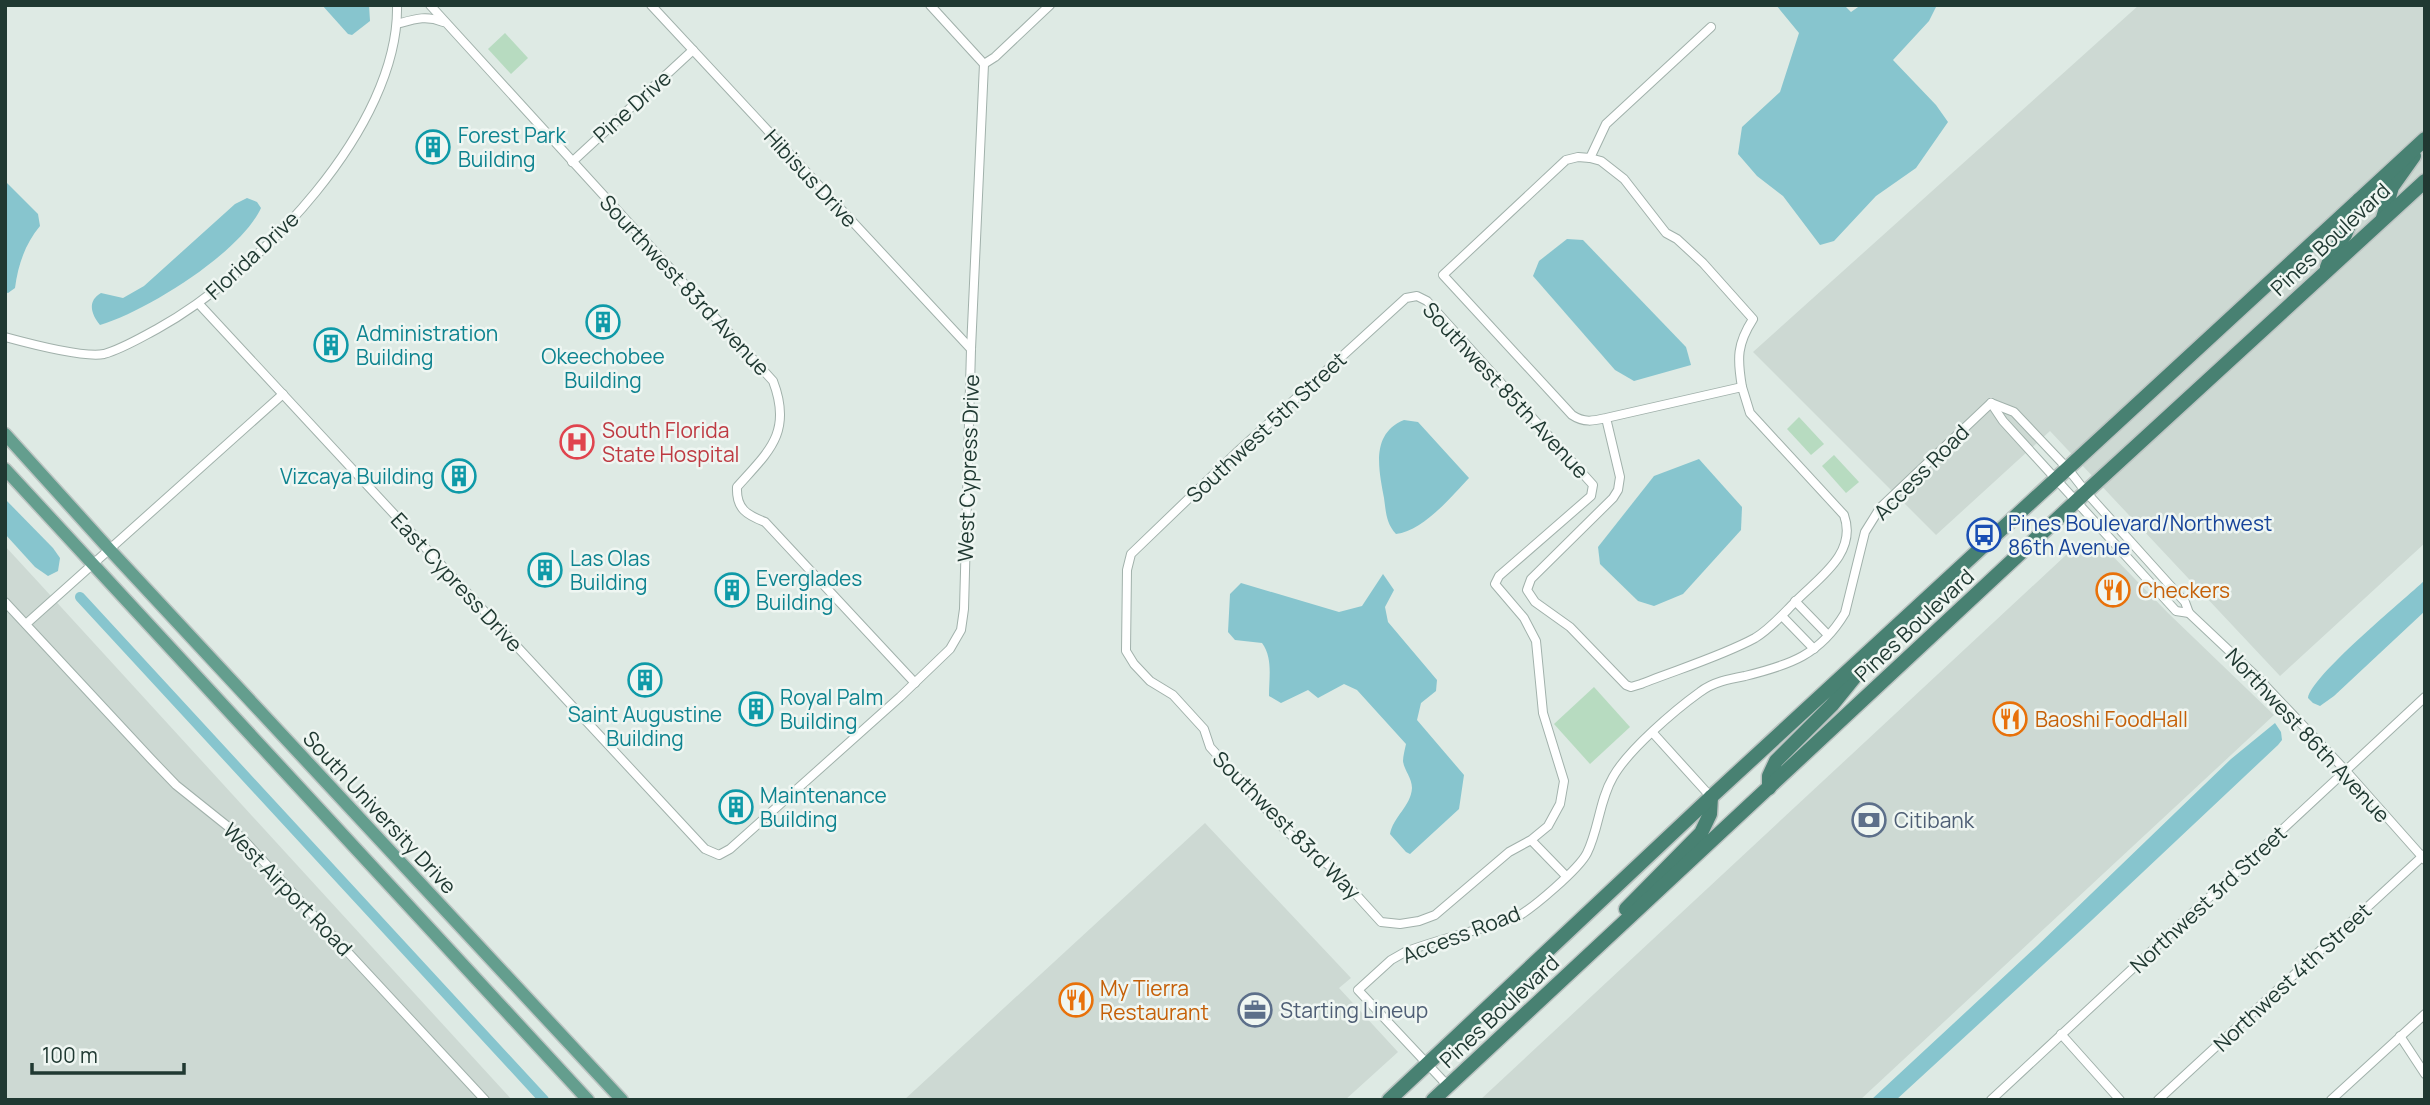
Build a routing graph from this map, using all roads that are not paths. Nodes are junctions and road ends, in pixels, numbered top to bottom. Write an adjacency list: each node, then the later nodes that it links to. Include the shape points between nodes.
1 (397, 5): 7 (street, Florida Drive)
2 (429, 5): 6 (street, Sourthwest 83rd Avenue)
3 (651, 5): 9 (street, Hibisus Drive)
4 (930, 5): 10 (street)
5 (1050, 5): 10 (street)
6 (445, 23): 7 (street, via 422,17); 13 (street, Sourthwest 83rd Avenue)
7 (397, 24): 19 (street, Florida Drive, via 373,101 324,182 286,228)
8 (1711, 27): 12 (street, via 1606,124)
9 (693, 50): 13 (street, Pine Drive); 21 (street, Hibisus Drive)
10 (984, 64): 21 (street, West Cypress Drive)
11 (2421, 142): 15 (highway, Pines Boulevard); 16 (highway, via 2392,187)
12 (1591, 158): 22 (street, via 1624,179 1666,233 1703,263 1753,319 1739,353); 25 (street, via 1566,160 1443,275 1573,415 1590,422)
13 (572, 162): 41 (street, Sourthwest 83rd Avenue, via 773,382 780,407 775,440 737,487 740,508 765,523)
14 (2425, 181): 16 (highway, Pines Boulevard)
15 (2360, 197): 17 (highway); 28 (highway, Pines Boulevard)
16 (2383, 220): 17 (highway, Pines Boulevard)
17 (2323, 275): 30 (highway, Pines Boulevard)
18 (1417, 296): 33 (street, Southwest 5th Street, via 1406,298 1227,462 1131,554); 47 (street, Southwest 85th Avenue, via 1427,301 1593,485 1591,496 1495,584 1524,618 1536,641 1543,713 1564,780 1560,804 1548,826)
19 (199, 304): 20 (street, Florida Drive, via 102,354); 23 (street, East Cypress Drive)
20 (5, 337)
21 (971, 349): 41 (street, West Cypress Drive, via 961,630)
22 (1742, 387): 25 (street); 34 (street, via 1750,413 1847,523 1842,550 1831,569)
23 (283, 394): 31 (street); 48 (street, East Cypress Drive, via 705,849)
24 (1991, 403): 28 (street, via 2014,412); 29 (street); 38 (street, Access Road, via 1880,508 1865,532 1845,613)
25 (1606, 418): 36 (street, Southwest 85th Avenue, via 1620,477 1618,490 1531,579 1527,590 1535,602 1570,627 1632,687 1746,642)
26 (5, 433): 31 (main road, South University Drive)
27 (5, 469): 32 (main road, South University Drive)
28 (2068, 469): 29 (highway, Pines Boulevard); 30 (street, Northwest 86th Avenue)
29 (2056, 480): 30 (street, Northwest 86th Avenue); 40 (highway, Pines Boulevard)
30 (2082, 496): 44 (street, Northwest 86th Avenue, via 2176,611 2189,613 2256,676); 45 (highway, Pines Boulevard)
31 (110, 550): 32 (street); 60 (main road, South University Drive)
32 (93, 565): 37 (street); 59 (main road, South University Drive)
33 (1127, 570): 47 (street, Southwest 83rd Way, via 1126,651 1133,664 1173,695 1205,729 1210,747 1286,831 1332,868 1381,922 1400,924 1435,915 1509,852)
34 (1796, 601): 36 (street); 38 (street)
35 (5, 602): 37 (street, West Airport Road)
36 (1783, 615): 39 (street)
37 (26, 625): 58 (street, West Airport Road, via 150,760 241,837)
38 (1828, 635): 39 (street, Access Road)
39 (1814, 649): 43 (street, Access Road, via 1783,666 1703,690)
40 (1872, 649): 45 (highway, via 1864,667 1832,705 1776,761); 46 (highway, Pines Boulevard)
41 (915, 683): 48 (street, West Cypress Drive)
42 (2425, 697): 44 (street, Northwest 3rd Street)
43 (1653, 733): 46 (street); 50 (street, Access Road, via 1615,774 1604,793 1587,854)
44 (2346, 771): 49 (street, Northwest 86th Avenue); 53 (street, Northwest 3rd Street)
45 (1769, 788): 51 (highway, Pines Boulevard)
46 (1711, 797): 51 (highway, via 1710,814 1701,833 1614,922); 55 (highway, Pines Boulevard)
47 (1531, 840): 50 (street)
48 (719, 855)
49 (2424, 857): 65 (street, Northwest 4th Street)
50 (1566, 876): 55 (street, Access Road, via 1516,917 1405,952 1358,990)
51 (1609, 937): 57 (highway, Pines Boulevard)
52 (2425, 1013): 54 (street)
53 (2062, 1034): 63 (street, Northwest 3rd Street); 64 (street)
54 (2400, 1036): 56 (street); 66 (street)
55 (1428, 1065): 57 (street); 61 (highway, Pines Boulevard)
56 (2425, 1074)
57 (1448, 1086): 62 (highway, Pines Boulevard)
58 (485, 1100)
59 (587, 1100)
60 (622, 1100)
61 (1390, 1100)
62 (1433, 1100)
63 (1991, 1100)
64 (2120, 1100)
65 (2158, 1100)
66 (2331, 1100)

